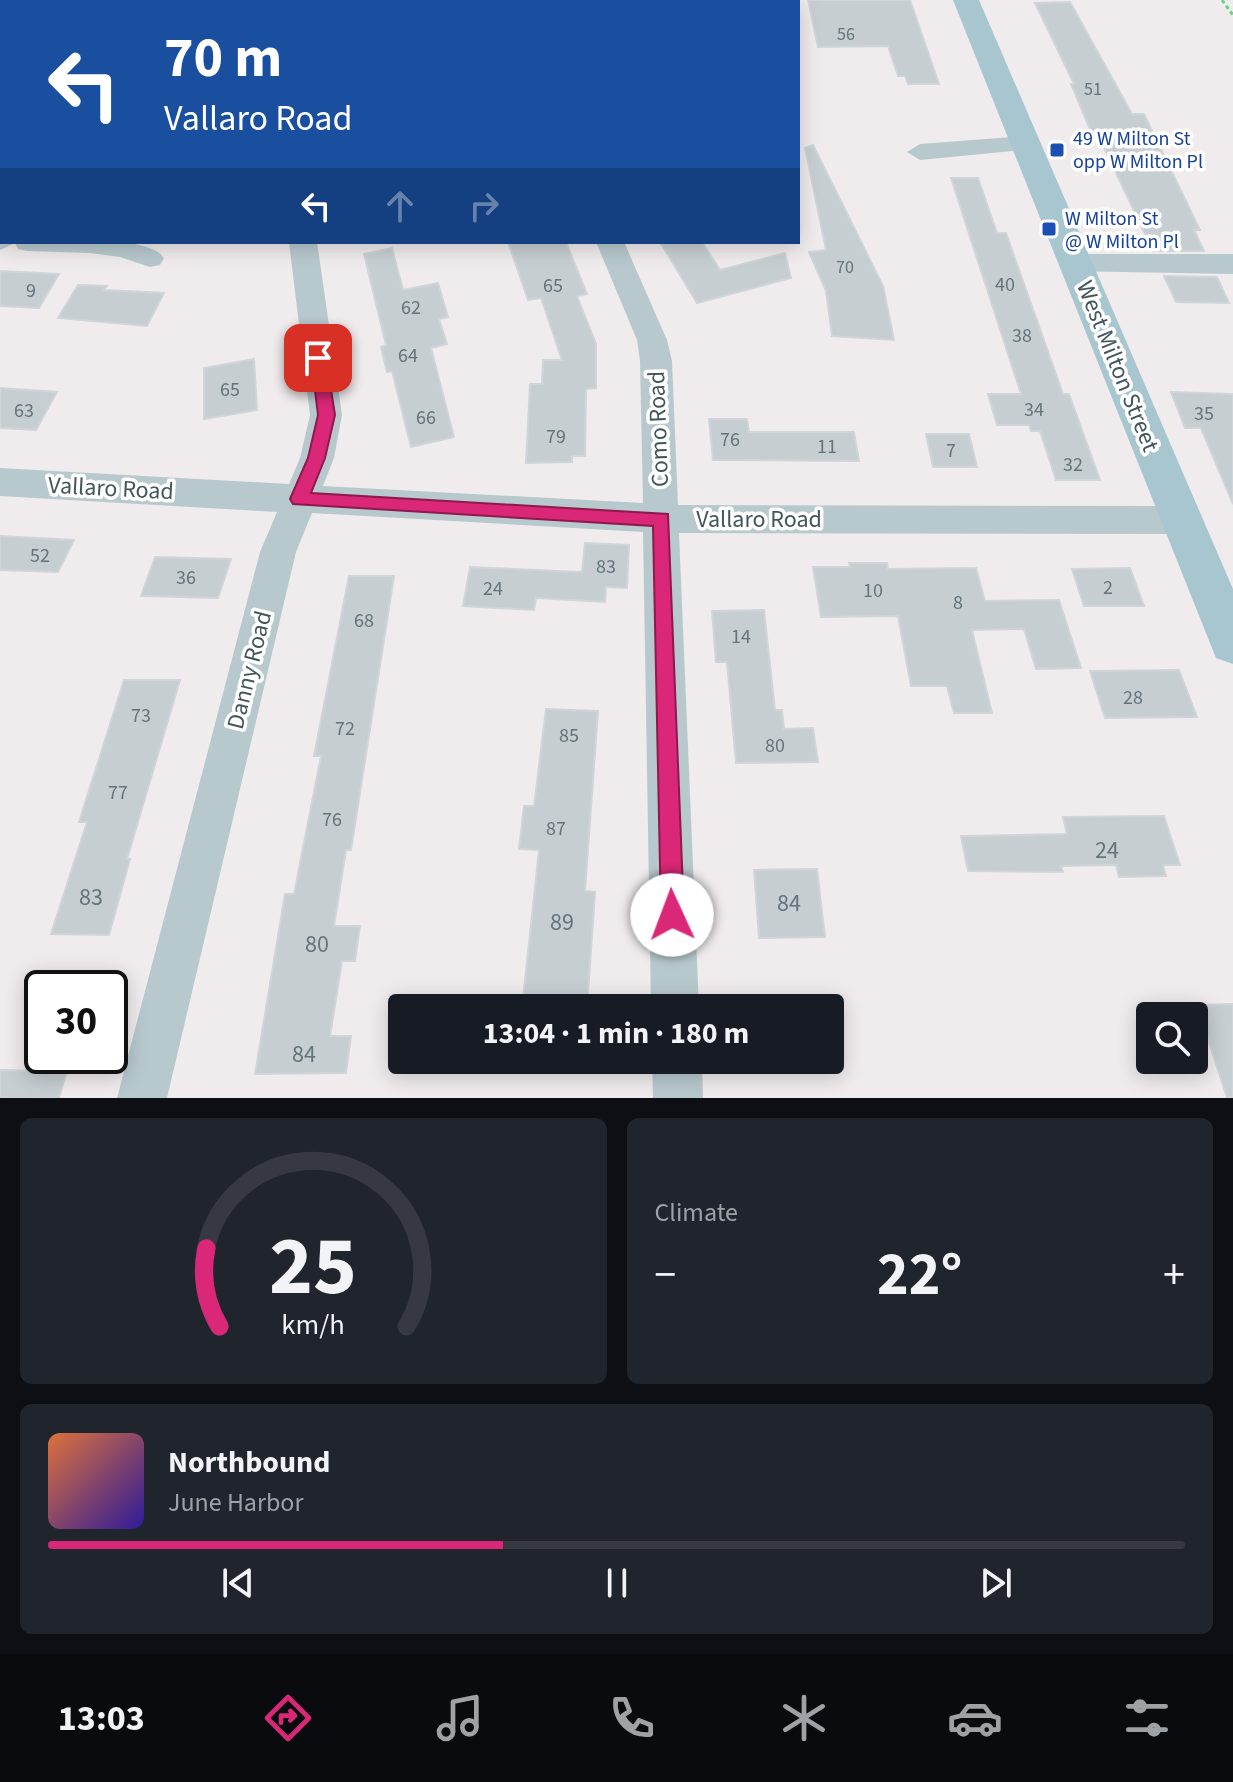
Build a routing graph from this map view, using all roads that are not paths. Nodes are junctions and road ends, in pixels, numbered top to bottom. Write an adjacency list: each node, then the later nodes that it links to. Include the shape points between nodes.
1 (966, 0): 2 (main road, West Milton Street)
2 (1025, 144): 3 (street); 8 (main road, West Milton Street)
3 (920, 152)
4 (57, 244): 7 (street, via 130,249)
5 (303, 244): 11 (street, Danny Road, via 326,415 317,458)
6 (611, 244): 12 (street, Como Road, via 652,340)
7 (150, 258)
8 (1076, 264): 9 (street); 13 (main road, West Milton Street)
9 (1233, 264)
10 (0, 482): 11 (street, Vallaro Road)
11 (299, 499): 12 (street, Vallaro Road); 17 (street, Danny Road, via 278,552)
12 (662, 519): 13 (street, Vallaro Road); 15 (street, Como Road)
13 (1182, 520): 14 (main road, West Milton Street)
14 (1233, 643)
15 (675, 994)
16 (677, 1074): 18 (street)
17 (142, 1098)
18 (678, 1098)

